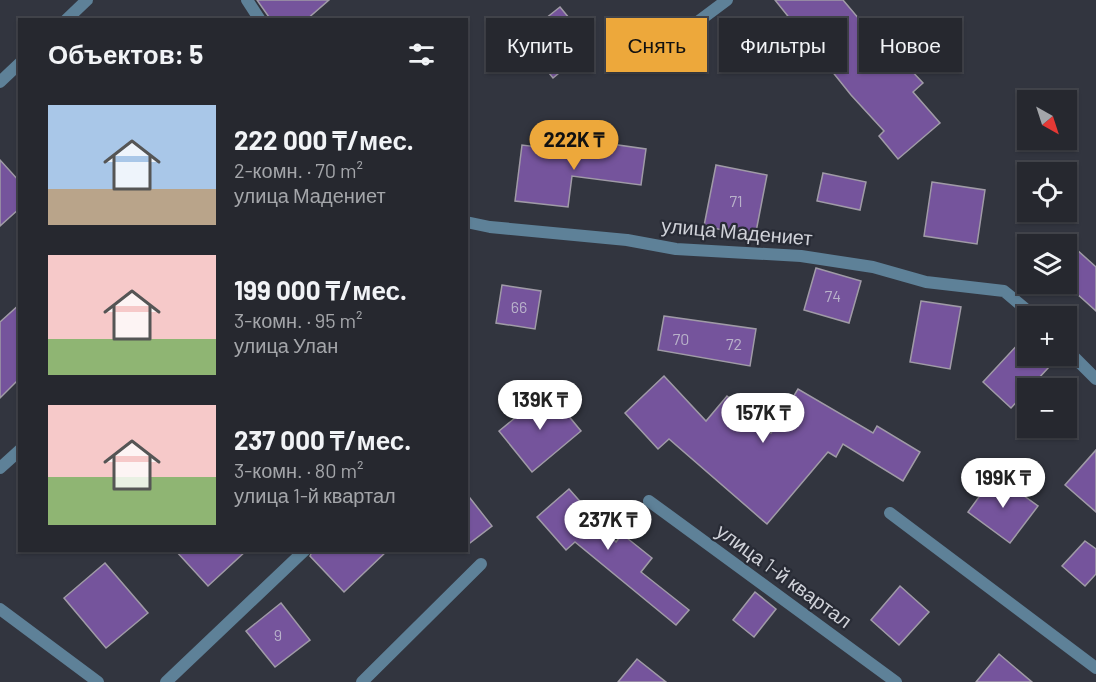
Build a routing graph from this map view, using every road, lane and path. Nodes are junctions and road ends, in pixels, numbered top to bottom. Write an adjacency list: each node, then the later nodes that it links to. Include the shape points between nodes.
1 (87, 0): 4 (street)
2 (247, 0): 5 (street)
3 (727, 0): 6 (street)
4 (68, 18)
5 (259, 18)
6 (703, 18)
7 (18, 65): 8 (street)
8 (0, 82)
9 (468, 222): 10 (street, улица Мадениет, via 676,249 801,256 873,267 926,282 1004,291)
10 (1022, 306)
11 (1077, 360): 12 (street)
12 (1096, 379)
13 (18, 452): 14 (street)
14 (0, 468)
15 (649, 501): 24 (street, улица 1-й квартал)
16 (891, 513): 20 (street)
17 (303, 552): 22 (street)
18 (481, 564): 23 (street)
19 (0, 609): 21 (street)
20 (1096, 668)
21 (98, 682)
22 (166, 682)
23 (362, 682)
24 (896, 682)

